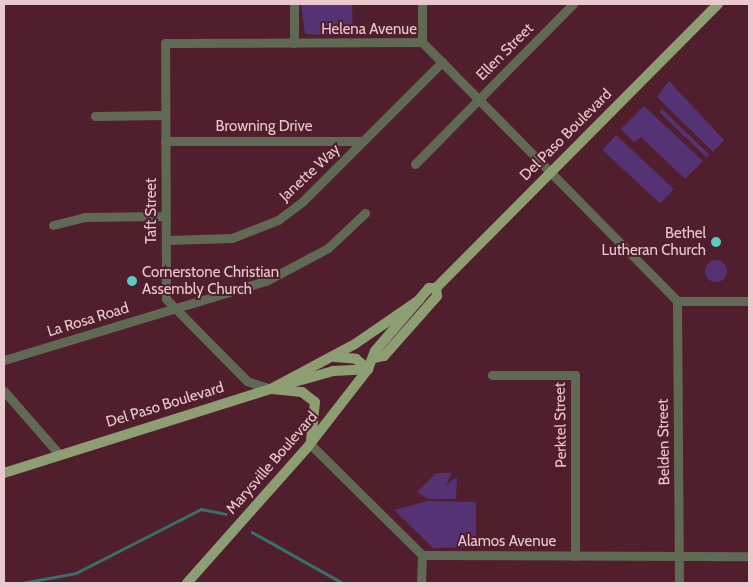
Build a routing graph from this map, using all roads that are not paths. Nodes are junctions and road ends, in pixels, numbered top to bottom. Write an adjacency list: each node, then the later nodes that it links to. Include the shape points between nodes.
1 (294, 4): 7 (street)
2 (422, 4): 5 (street)
3 (573, 4): 9 (street, Ellen Street)
4 (718, 4): 15 (main road, Del Paso Boulevard)
5 (422, 42): 7 (street, Helena Avenue); 8 (street, Helena Avenue)
6 (165, 43): 7 (street, Helena Avenue); 10 (street, Taft Street)
7 (294, 44)
8 (442, 62): 9 (street, Helena Avenue); 13 (street, Janette Way)
9 (478, 98): 14 (street); 15 (street, Helena Avenue)
10 (165, 115): 11 (street); 12 (street, Taft Street)
11 (95, 116)
12 (166, 140): 13 (street, Browning Drive); 17 (street, Taft Street)
13 (362, 141): 19 (street, Janette Way, via 303,201 263,228 220,240)
14 (415, 164)
15 (550, 171): 20 (main road, Del Paso Boulevard); 22 (street, Helena Avenue)
16 (365, 214): 24 (street, La Rosa Road, via 328,248 288,272)
17 (166, 216): 18 (street, via 84,217); 19 (street, Taft Street)
18 (53, 225)
19 (166, 240): 24 (street, Taft Street, via 166,299)
20 (436, 288): 21 (main road, Marysville Boulevard, via 429,288); 26 (main road, Marysville Boulevard, via 437,296 384,356)
21 (419, 300): 25 (main road, Del Paso Boulevard); 26 (main road, Marysville Boulevard, via 375,351)
22 (677, 301): 23 (street); 37 (street, Belden Street)
23 (749, 301)
24 (176, 309): 27 (street, La Rosa Road); 30 (street, Taft Street, via 247,380)
25 (332, 358): 28 (main road, via 356,359); 30 (main road, Del Paso Boulevard)
26 (375, 358): 28 (main road, Marysville Boulevard)
27 (4, 360)
28 (368, 369): 30 (main road, via 333,371); 32 (main road, Marysville Boulevard)
29 (492, 375): 36 (street, Perktel Street, via 575,375)
30 (270, 389): 32 (main road, via 302,392 315,402 317,418); 33 (main road, Del Paso Boulevard)
31 (4, 392): 33 (street)
32 (310, 444): 35 (street); 39 (main road, Marysville Boulevard)
33 (58, 453): 34 (main road, Del Paso Boulevard)
34 (4, 473)
35 (422, 555): 36 (street, Alamos Avenue); 40 (street)
36 (575, 556): 37 (street, Alamos Avenue)
37 (679, 556): 38 (street, Alamos Avenue); 41 (street, Belden Street)
38 (749, 556)
39 (187, 583)
40 (421, 583)
41 (679, 583)

